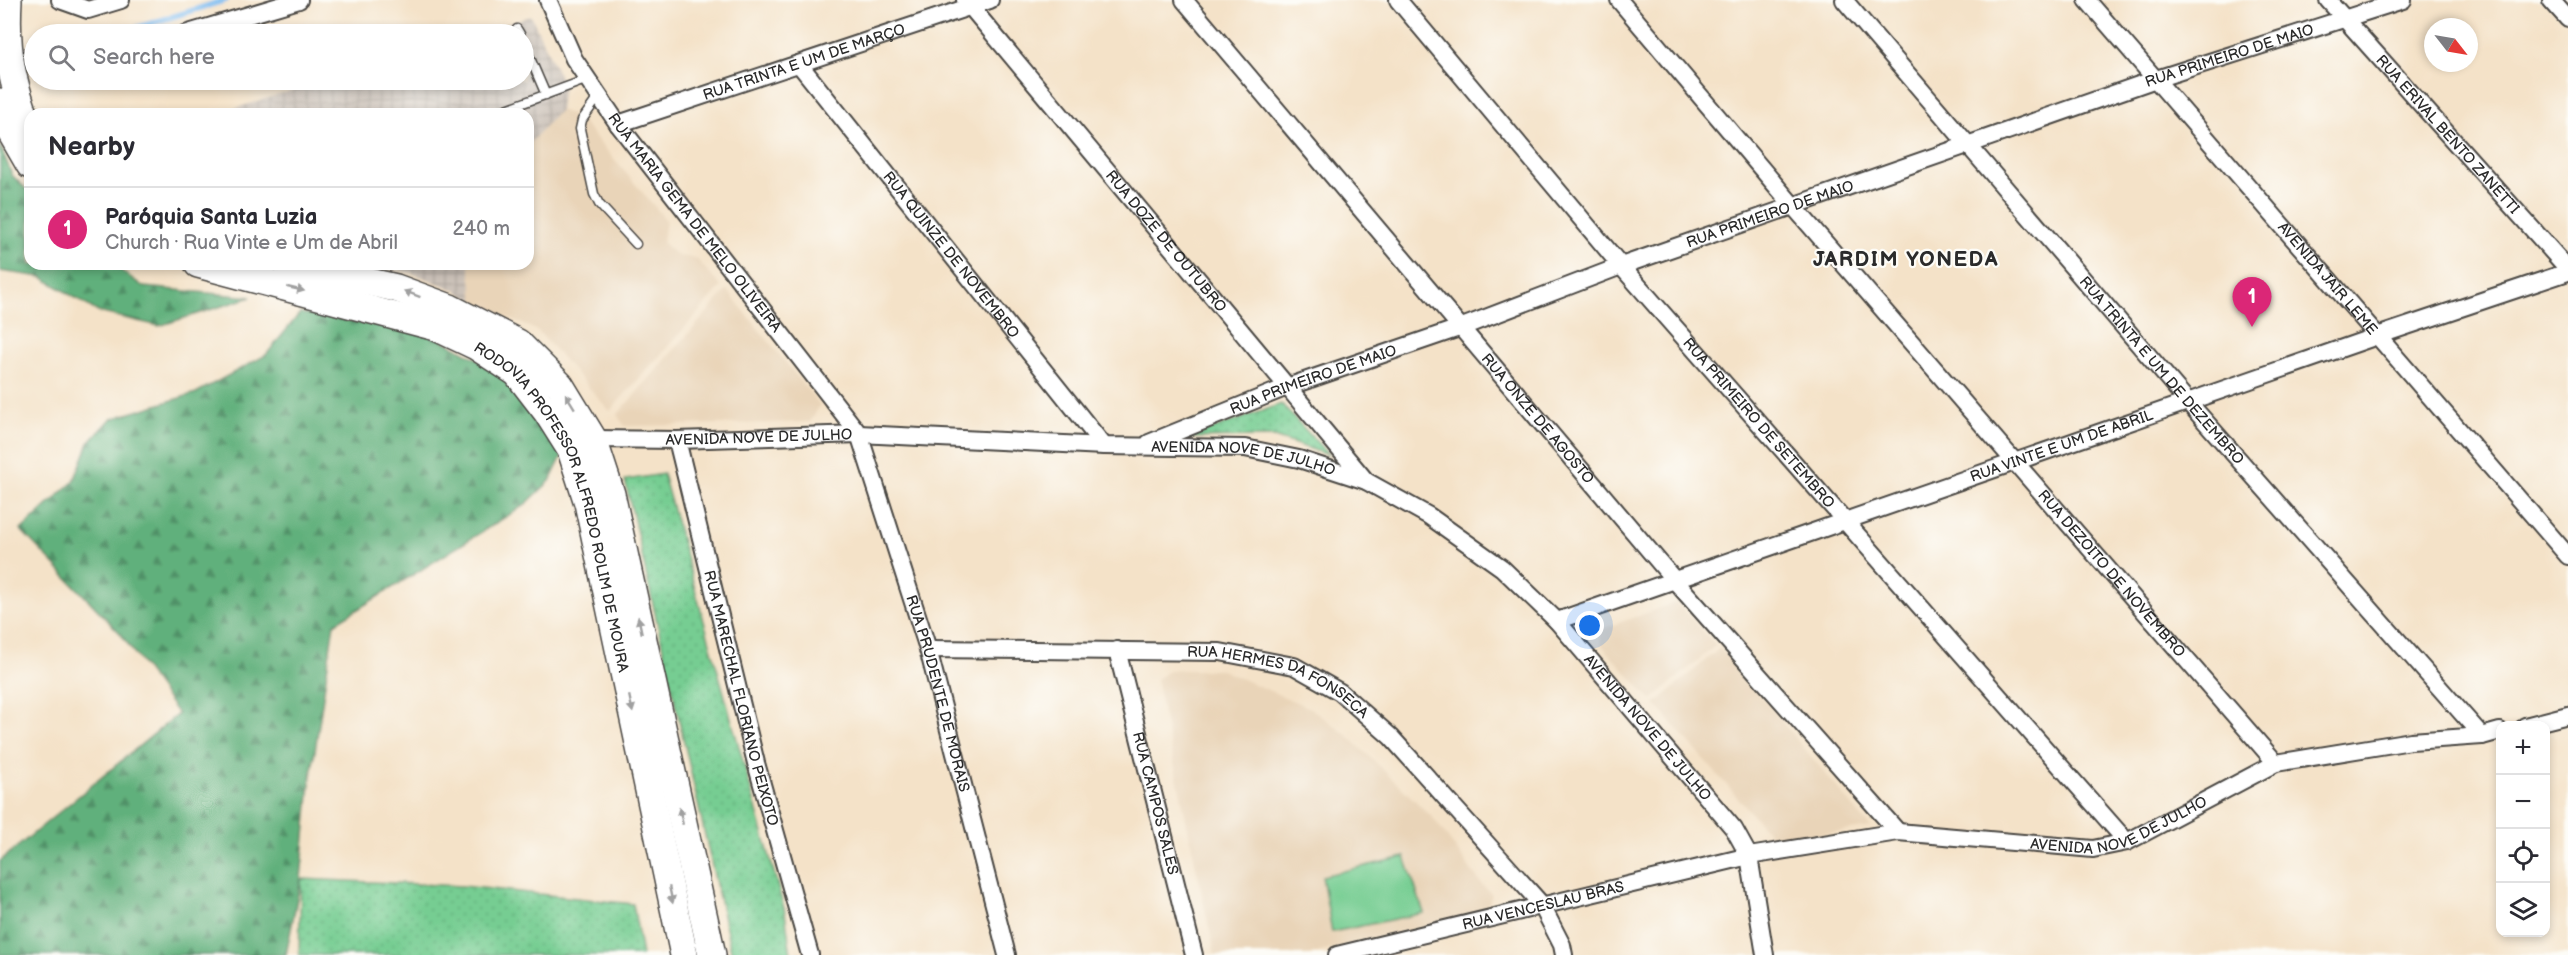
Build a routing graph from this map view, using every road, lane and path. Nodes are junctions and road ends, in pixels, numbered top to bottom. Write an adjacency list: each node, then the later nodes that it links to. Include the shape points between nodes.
1 (8, 0): 27 (main road, via 6,33 13,86)
2 (60, 0): 3 (street, via 88,10)
3 (121, 0)
4 (299, 0): 18 (street)
5 (548, 0): 21 (street, RUA MARIA GEMA DE MELO OLIVEIRA, via 574,59)
6 (990, 0): 15 (street, RUA TRINTA E UM DE MARÇO)
7 (1184, 0): 37 (street, RUA ONZE DE AGOSTO)
8 (1398, 0): 33 (street, RUA PRIMEIRO DE SETEMBRO)
9 (1619, 0): 31 (street, RUA DEZOITO DE NOVEMBRO)
10 (1844, 0): 29 (street, RUA TRINTA E UM DE DEZEMBRO)
11 (2087, 0): 22 (street, AVENIDA JAIR LEME)
12 (2328, 0): 17 (street, RUA ERIVAL BENTO ZANETTI)
13 (2403, 0): 17 (street, RUA PRIMEIRO DE MAIO)
14 (2551, 0): 16 (street)
15 (967, 3): 19 (street, RUA TRINTA E UM DE MARÇO); 39 (street, RUA DOZE DE OUTUBRO)
16 (2568, 19)
17 (2345, 21): 22 (street, RUA PRIMEIRO DE MAIO); 36 (street, RUA ERIVAL BENTO ZANETTI)
18 (219, 24)
19 (799, 64): 28 (street, RUA TRINTA E UM DE MARÇO); 44 (street, RUA QUINZE DE NOVEMBRO)
20 (534, 67): 23 (lane)
21 (588, 79): 23 (lane); 24 (street, RUA MARIA GEMA DE MELO OLIVEIRA)
22 (2156, 80): 29 (street, RUA PRIMEIRO DE MAIO); 38 (street, AVENIDA JAIR LEME)
23 (546, 95): 26 (lane)
24 (600, 96): 28 (street, RUA MARIA GEMA DE MELO OLIVEIRA); 32 (lane, via 580,129 594,194)
25 (0, 102): 30 (main road, via 8,127)
26 (510, 108)
27 (24, 115)
28 (618, 124): 41 (street, RUA MARIA GEMA DE MELO OLIVEIRA)
29 (1970, 145): 31 (street, RUA PRIMEIRO DE MAIO); 40 (street, RUA TRINTA E UM DE DEZEMBRO)
30 (24, 155)
31 (1794, 207): 33 (street, RUA PRIMEIRO DE MAIO); 46 (street, RUA DEZOITO DE NOVEMBRO)
32 (636, 244)
33 (1621, 266): 37 (street, RUA PRIMEIRO DE MAIO); 48 (street, RUA PRIMEIRO DE SETEMBRO)
34 (221, 270): 64 (main road, RODOVIA PROFESSOR ALFREDO ROLIM DE MOURA, one-way to 64, via 436,327 476,346 517,373 547,412 571,450 588,503)
35 (316, 270): 42 (main road, RODOVIA PROFESSOR ALFREDO ROLIM DE MOURA, one-way to 35, via 560,385 518,343 450,308 396,288)
36 (2568, 271): 38 (street, RUA VINTE E UM DE ABRIL)
37 (1462, 327): 39 (street, RUA PRIMEIRO DE MAIO); 50 (street, RUA ONZE DE AGOSTO)
38 (2380, 335): 40 (street, RUA VINTE E UM DE ABRIL); 49 (street, AVENIDA JAIR LEME)
39 (1287, 387): 45 (street, RUA PRIMEIRO DE MAIO); 47 (street, RUA DOZE DE OUTUBRO)
40 (2189, 403): 46 (street, RUA VINTE E UM DE ABRIL); 57 (street, RUA TRINTA E UM DE DEZEMBRO)
41 (859, 434): 43 (street, AVENIDA NOVE DE JULHO); 44 (street, AVENIDA NOVE DE JULHO); 52 (street, RUA PRUDENTE DE MORAIS)
42 (593, 440): 43 (street, AVENIDA NOVE DE JULHO); 65 (main road, RODOVIA PROFESSOR ALFREDO ROLIM DE MOURA, one-way to 42, via 611,494)
43 (677, 440): 66 (street, RUA MARECHAL FLORIANO PEIXOTO, via 756,763)
44 (1104, 446): 45 (street, AVENIDA NOVE DE JULHO)
45 (1142, 446): 47 (street, AVENIDA NOVE DE JULHO, via 1245,448 1299,459)
46 (2018, 462): 48 (street, RUA VINTE E UM DE ABRIL); 58 (street, RUA DEZOITO DE NOVEMBRO)
47 (1366, 481): 51 (street, AVENIDA NOVE DE JULHO, via 1429,516 1502,568)
48 (1845, 522): 50 (street, RUA VINTE E UM DE ABRIL); 60 (street, RUA PRIMEIRO DE SETEMBRO)
49 (2568, 555)
50 (1676, 582): 51 (street, RUA VINTE E UM DE ABRIL); 59 (street, RUA ONZE DE AGOSTO)
51 (1557, 621): 61 (street, AVENIDA NOVE DE JULHO, via 1734,829)
52 (928, 649): 53 (street, RUA HERMES DA FONSECA); 67 (street, RUA PRUDENTE DE MORAIS)
53 (1117, 650): 62 (street, RUA HERMES DA FONSECA, via 1220,652 1294,666 1340,692 1391,736); 68 (street, RUA CAMPOS SALES)
54 (2568, 715): 55 (street)
55 (2545, 721)
56 (2496, 732): 57 (street, AVENIDA NOVE DE JULHO)
57 (2482, 736): 58 (street, AVENIDA NOVE DE JULHO, via 2411,741)
58 (2276, 763): 60 (street, AVENIDA NOVE DE JULHO)
59 (1898, 832): 60 (street, AVENIDA NOVE DE JULHO, via 2093,849); 61 (street, AVENIDA NOVE DE JULHO)
60 (2127, 842)
61 (1749, 856): 62 (street, RUA VENCESLAU BRAS); 71 (street)
62 (1541, 904): 63 (street, RUA VENCESLAU BRAS); 70 (street, RUA HERMES DA FONSECA)
63 (1387, 949): 69 (street, RUA VENCESLAU BRAS)
64 (684, 955)
65 (712, 955)
66 (810, 955)
67 (1007, 955)
68 (1194, 955)
69 (1337, 955)
70 (1564, 955)
71 (1765, 955)

